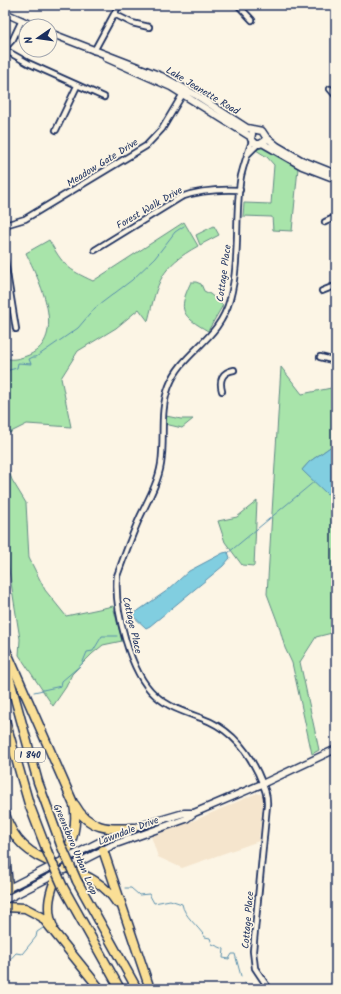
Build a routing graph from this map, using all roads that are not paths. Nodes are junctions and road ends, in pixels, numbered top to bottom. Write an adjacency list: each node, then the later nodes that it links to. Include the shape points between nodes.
1 (119, 5): 5 (street)
2 (238, 5): 8 (street)
3 (5, 9): 7 (street)
4 (5, 13): 6 (street)
5 (114, 14): 9 (street, via 132,23); 13 (street)
6 (18, 18)
7 (19, 18)
8 (252, 20)
9 (149, 27)
10 (18, 28): 12 (street)
11 (58, 36): 13 (street, Lake Jeanette Road)
12 (5, 49): 14 (street)
13 (94, 51): 16 (street, Lake Jeanette Road)
14 (77, 86): 18 (street); 19 (street)
15 (330, 90): 17 (street)
16 (184, 91): 20 (street, Lake Jeanette Road, via 247,128); 21 (street, Lake Jeanette Road); 27 (street, Meadow Gate Drive, via 162,129 146,146 24,219)
17 (336, 96)
18 (104, 97)
19 (56, 130)
20 (257, 130): 21 (street, via 253,132); 21 (street, Lake Jeanette Road, via 264,132)
21 (258, 140): 22 (street, Lake Jeanette Road, via 277,146 301,160); 23 (street, Lake Jeanette Road, via 302,166); 24 (street, Cottage Place, via 248,155 241,176)
22 (336, 174)
23 (336, 179)
24 (240, 190): 28 (street, Forest Walk Drive, via 210,190 180,197); 41 (street, Cottage Place, via 231,297 218,327 183,361 169,386 162,414 161,465 117,575 116,588 117,604 129,651 143,682 170,706 210,722 227,732 247,753)
25 (336, 217): 26 (street)
26 (325, 222)
27 (5, 225)
28 (95, 250)
29 (5, 261): 32 (street)
30 (336, 288): 31 (street)
31 (322, 291)
32 (16, 329)
33 (320, 357): 34 (street)
34 (336, 361)
35 (234, 370): 36 (street, via 223,375 220,382)
36 (222, 391)
37 (5, 648): 42 (highway)
38 (5, 662): 56 (highway, Greensboro Urban Loop / I 840, bridge, via 38,782 61,845 77,881)
39 (5, 720): 55 (highway, I 840, bridge, via 47,851 63,887)
40 (336, 749): 41 (street, Lawndale Drive)
41 (262, 784): 43 (street, Lawndale Drive); 58 (street, Cottage Place, via 267,805 252,951 255,968)
42 (72, 800): 45 (highway, via 79,812 94,825 111,829); 48 (highway, via 76,816 75,828)
43 (194, 813): 45 (street, Lawndale Drive, via 184,813); 47 (street, Lawndale Drive, via 186,819)
44 (5, 814): 48 (highway, via 11,832 22,846 42,859)
45 (133, 828): 48 (street, Lawndale Drive, via 103,840)
46 (5, 850): 49 (highway)
47 (103, 850): 48 (street, Lawndale Drive); 52 (highway)
48 (61, 866): 49 (street, Lawndale Drive); 50 (street, Lawndale Drive); 52 (highway, via 101,884 115,899); 53 (highway, via 51,889 49,905)
49 (6, 890)
50 (5, 900)
51 (5, 907): 53 (highway, via 18,906 31,910 42,917)
52 (124, 916): 57 (highway)
53 (56, 934): 54 (highway)
54 (100, 989)
55 (120, 989)
56 (137, 989)
57 (150, 989)
58 (269, 989)

